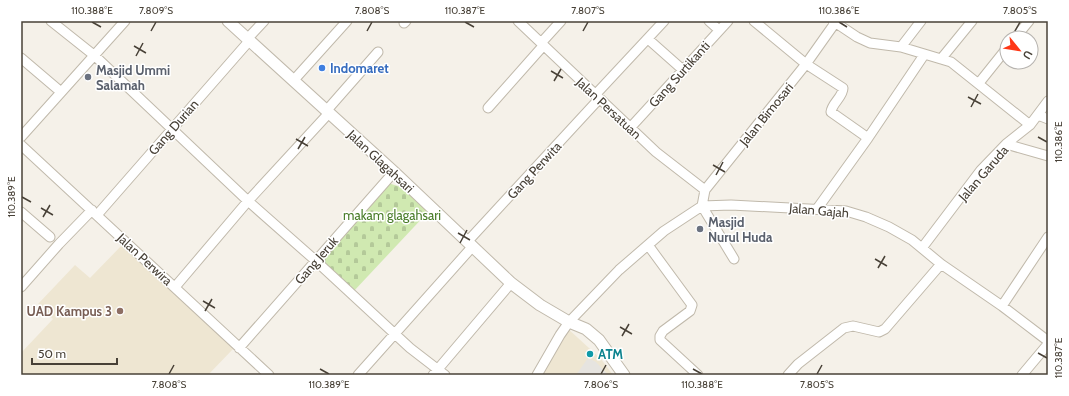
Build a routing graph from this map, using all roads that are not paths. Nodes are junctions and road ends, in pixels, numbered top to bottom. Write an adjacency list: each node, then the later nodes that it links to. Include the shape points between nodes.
1 (51, 21): 24 (street)
2 (125, 21): 24 (street)
3 (228, 21): 18 (street, Jalan Glagahsari)
4 (264, 21): 18 (street, Gang Durian)
5 (347, 21): 30 (street)
6 (518, 21): 20 (street, Jalan Persatuan)
7 (561, 21): 20 (street)
8 (664, 21): 19 (street, Gang Perwita)
9 (709, 21): 16 (street)
10 (728, 21): 16 (street, Gang Surtikanti)
11 (754, 21): 28 (street)
12 (921, 21): 21 (street)
13 (972, 21): 27 (street)
14 (1029, 21): 17 (street)
15 (834, 22): 21 (street, via 870,43); 28 (street, Jalan Bimosari)
16 (719, 30): 29 (street, Gang Surtikanti)
17 (1022, 30)
18 (249, 39): 30 (street, Jalan Glagahsari); 41 (street, Gang Durian)
19 (648, 39): 29 (street); 33 (street, Gang Perwita)
20 (542, 44): 33 (street, Jalan Persatuan); 35 (street)
21 (901, 47): 23 (street)
22 (378, 52): 36 (street)
23 (924, 55): 27 (street); 43 (street)
24 (95, 56): 32 (street); 41 (street)
25 (21, 58): 32 (street)
26 (999, 58): 31 (street)
27 (941, 59): 31 (street, via 951,62)
28 (806, 64): 43 (street, via 843,88 831,112); 48 (street, Jalan Bimosari)
29 (683, 70): 40 (street, Gang Surtikanti)
30 (293, 81): 36 (street, Jalan Glagahsari)
31 (979, 83): 39 (street)
32 (61, 92): 42 (street)
33 (597, 97): 40 (street, Jalan Persatuan); 56 (street, Gang Perwita)
34 (1048, 101): 37 (street, Jalan Garuda)
35 (488, 108)
36 (328, 112): 47 (street, Jalan Glagahsari); 49 (street)
37 (1038, 115): 38 (street); 39 (street, Jalan Garuda)
38 (1048, 119)
39 (1030, 125): 44 (street, Jalan Garuda)
40 (630, 128): 48 (street, Jalan Persatuan)
41 (172, 129): 49 (street); 53 (street, Gang Durian)
42 (21, 137)
43 (868, 138): 51 (street)
44 (1006, 144): 46 (street); 58 (street, Jalan Garuda, via 981,170)
45 (21, 145): 53 (street, Jalan Perwira)
46 (1048, 156)
47 (394, 172): 56 (street, Jalan Glagahsari); 60 (street, Gang Jeruk)
48 (705, 190): 50 (street, Jalan Bimosari)
49 (248, 201): 60 (street); 64 (street)
50 (702, 206): 51 (street, Jalan Gajah); 57 (street); 59 (street)
51 (817, 209): 58 (street, Jalan Gajah, via 846,211 866,217 889,227)
52 (21, 212): 54 (street)
53 (94, 213): 63 (street, Gang Durian, via 59,244); 64 (street, Jalan Perwira)
54 (50, 237)
55 (1048, 237): 65 (street)
56 (470, 244): 62 (street, Jalan Glagahsari); 67 (street, Gang Perwita)
57 (648, 245): 66 (street, via 619,270); 75 (street, via 692,305 690,311 663,331 660,340)
58 (922, 248): 61 (street, Jalan Gajah)
59 (734, 260)
60 (316, 261): 67 (street); 69 (street, Gang Jeruk)
61 (941, 264): 65 (street, Jalan Gajah); 76 (street, via 885,329 879,332 853,326 844,328)
62 (511, 283): 66 (street, Jalan Glagahsari, via 540,306); 70 (street)
63 (21, 287)
64 (175, 287): 69 (street, Jalan Perwira)
65 (1002, 306): 68 (street, Jalan Gajah)
66 (569, 322): 73 (street); 74 (street, Jalan Glagahsari, via 586,329 599,340)
67 (394, 333): 70 (street); 72 (street, Gang Perwita)
68 (1048, 343): 77 (street)
69 (239, 348): 71 (street, Jalan Perwira)
70 (439, 373)
71 (269, 375)
72 (358, 375)
73 (537, 375)
74 (624, 375)
75 (698, 375)
76 (788, 375)
77 (1022, 375)

